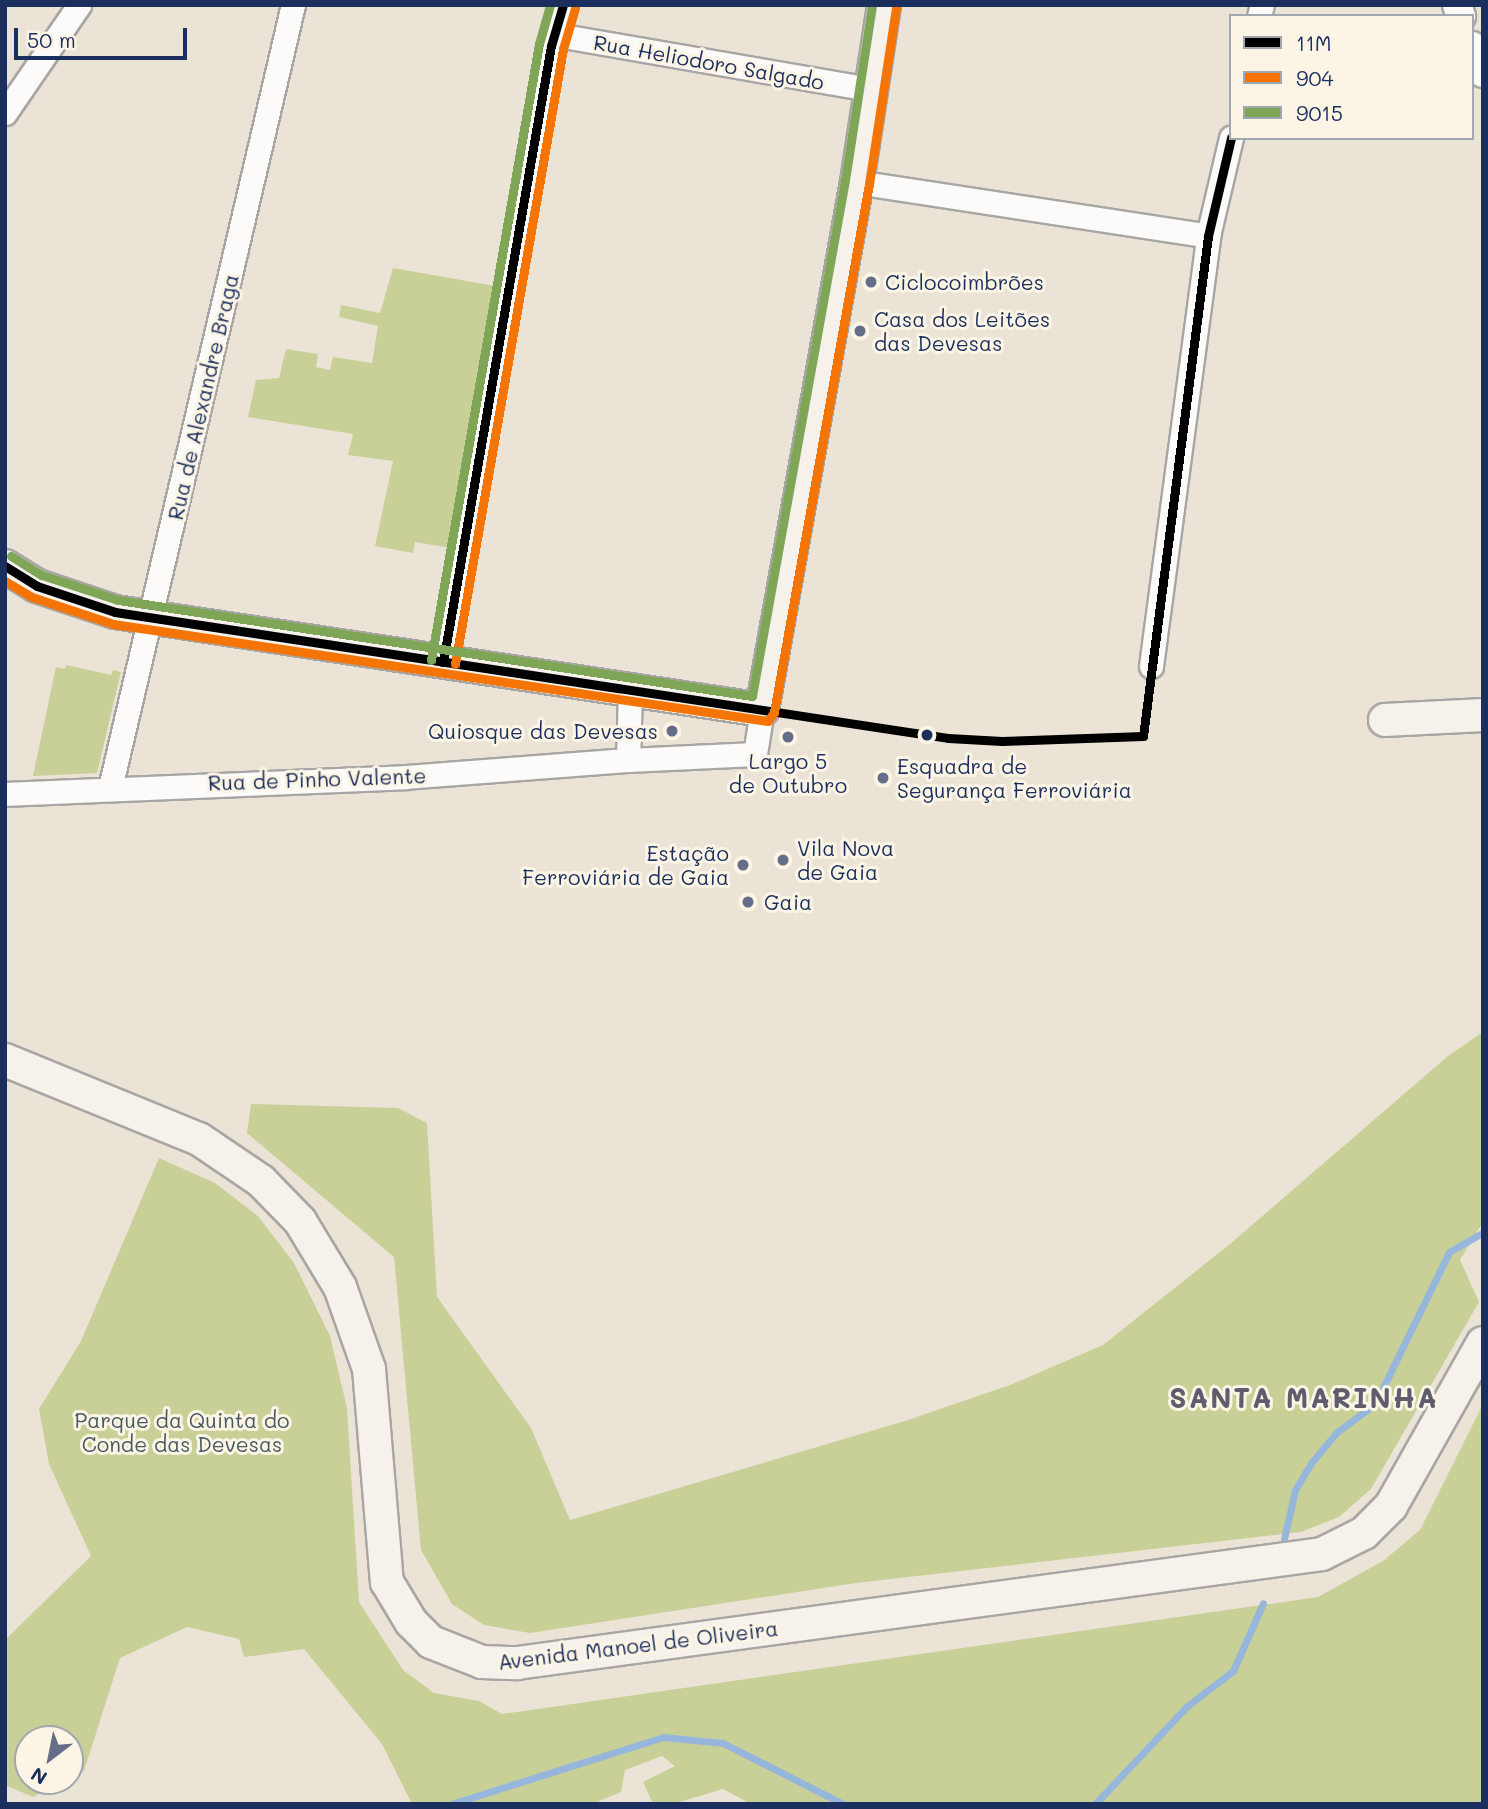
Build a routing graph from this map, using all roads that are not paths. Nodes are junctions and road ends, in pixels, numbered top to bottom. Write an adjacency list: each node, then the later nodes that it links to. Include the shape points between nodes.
1 (79, 5): 9 (street)
2 (293, 5): 14 (street, Rua de Alexandre Braga)
3 (563, 5): 5 (street)
4 (884, 5): 8 (main road)
5 (557, 35): 8 (street, Rua Heliodoro Salgado); 15 (street, via 551,46)
6 (1474, 51): 7 (street)
7 (1483, 73)
8 (870, 89): 11 (main road)
9 (5, 113)
10 (1231, 140): 12 (street)
11 (857, 182): 12 (street); 18 (main road)
12 (1208, 236): 16 (street)
13 (5, 566): 14 (main road, via 37,586 93,608)
14 (150, 619): 15 (main road); 22 (street, Rua de Alexandre Braga)
15 (443, 662): 17 (main road)
16 (1151, 666)
17 (630, 690): 18 (main road); 21 (street)
18 (762, 710): 21 (street, via 755,754)
19 (1483, 715): 20 (main road)
20 (1385, 720)
21 (628, 760): 22 (street, Rua de Pinho Valente, via 405,777)
22 (110, 788): 23 (street, Rua de Pinho Valente)
23 (5, 794)
24 (5, 1060): 25 (main road, Avenida Manoel de Oliveira, via 199,1139 261,1181 300,1221 340,1287 369,1369 387,1582 406,1615 431,1642 482,1662 517,1663 1322,1554 1364,1533 1391,1506)
25 (1483, 1343)

